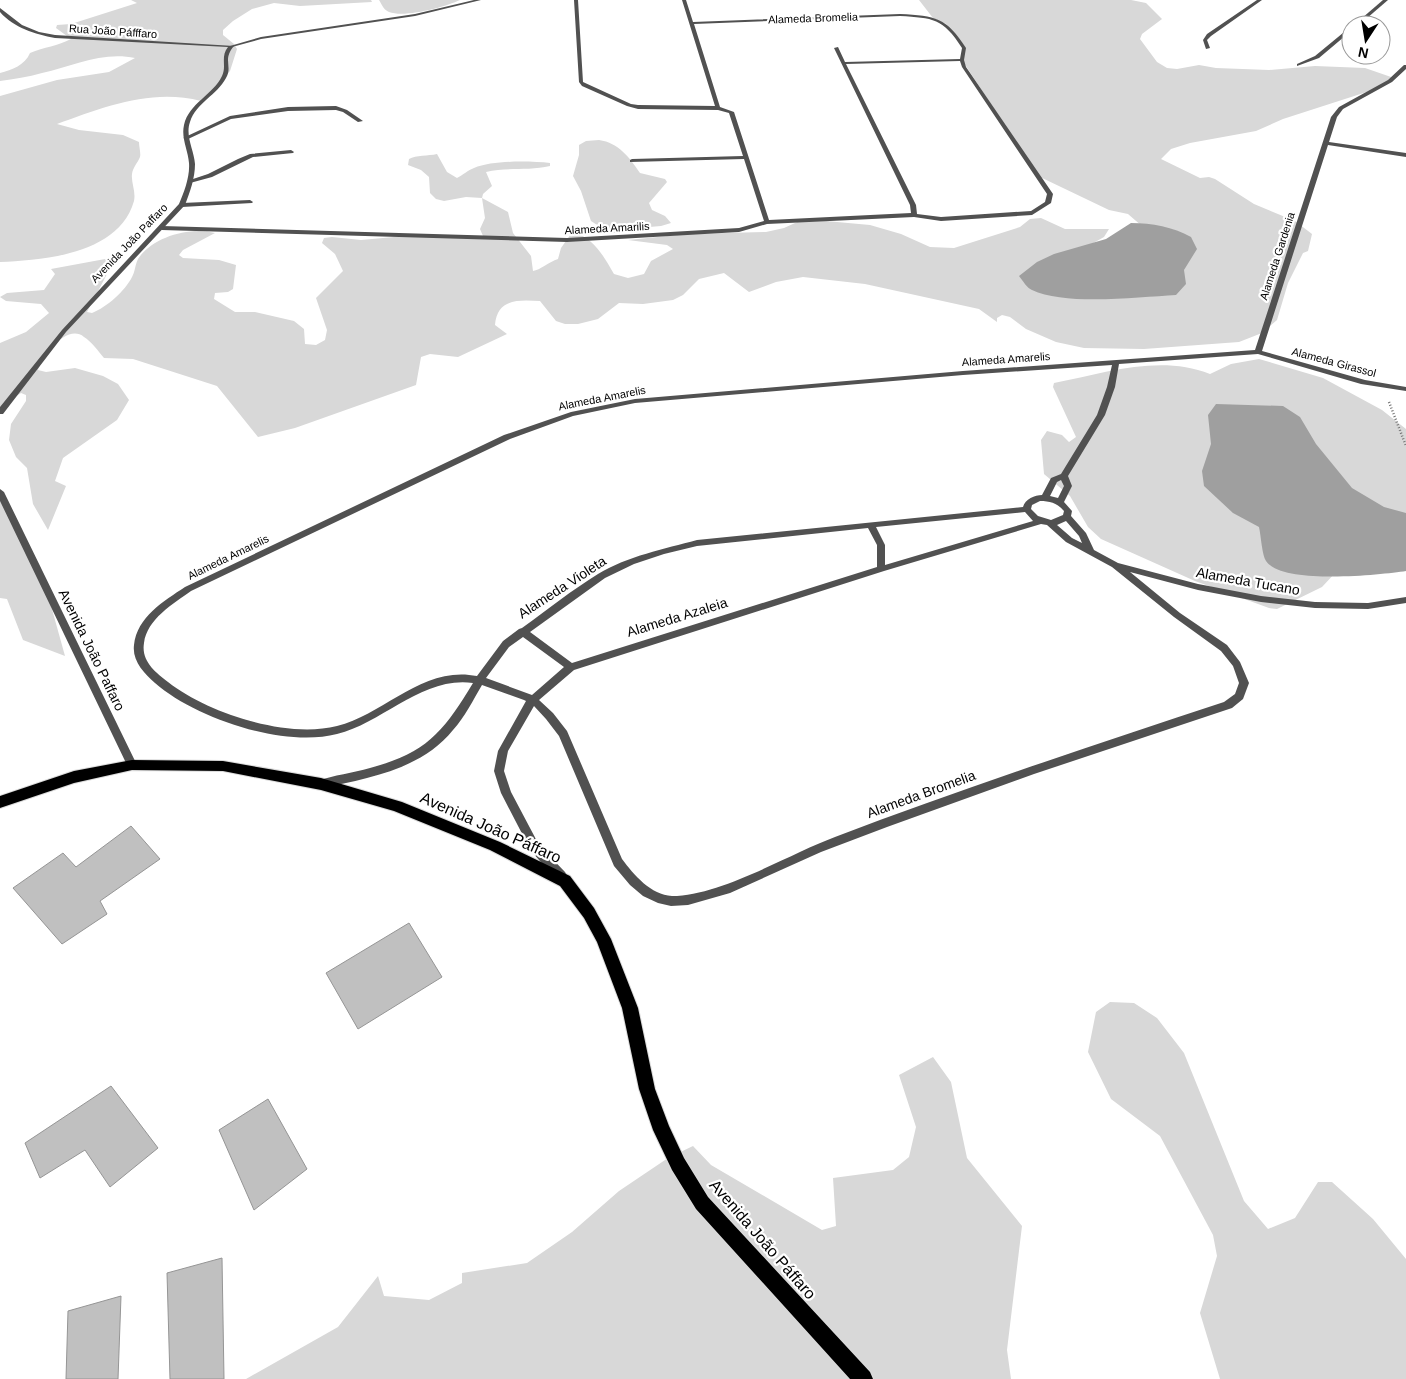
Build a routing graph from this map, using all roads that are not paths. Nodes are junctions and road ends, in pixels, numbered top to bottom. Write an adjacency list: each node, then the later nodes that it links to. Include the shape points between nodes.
1 (479, 0): 10 (street, Rua João Páfffaro, via 434,11 261,38)
2 (576, 0): 17 (street, via 584,85 629,106)
3 (684, 0): 8 (street)
4 (1260, 0): 12 (street, via 1208,35 1205,40)
5 (1386, 0): 7 (street)
6 (0, 9): 10 (street, Rua João Páfffaro, via 11,20 28,28 64,38)
7 (1368, 15)
8 (692, 23): 13 (street, Alameda Bromelia, via 916,16 940,20 954,31 964,48); 17 (street)
9 (1341, 37): 15 (street, via 1318,57)
10 (232, 46): 19 (street, Avenida João Paffaro, via 224,58 224,76 187,122)
11 (836, 48): 14 (street)
12 (1208, 48)
13 (962, 60): 14 (street); 28 (street, Alameda Amarilis, via 1050,194 1048,203 1032,212 941,219)
14 (844, 63): 28 (street, via 913,205)
15 (1299, 65)
16 (1406, 66): 20 (street, Alameda Gardenia, via 1390,81 1341,108 1334,117)
17 (718, 108): 23 (street, via 734,116)
18 (360, 121): 19 (street, via 336,108 288,109 230,118)
19 (186, 138): 25 (street, Avenida João Paffaro, via 192,164)
20 (1325, 143): 22 (street); 31 (street, Alameda Gardenia)
21 (291, 152): 25 (street, via 252,155 208,178)
22 (1406, 155)
23 (747, 157): 24 (street); 29 (street)
24 (632, 161)
25 (190, 181): 27 (street, Avenida João Paffaro)
26 (250, 202): 27 (street)
27 (182, 205): 30 (street, Avenida João Paffaro)
28 (914, 215): 29 (street, Alameda Amarilis)
29 (768, 222): 30 (street, Alameda Amarilis, via 739,230 566,240)
30 (162, 228): 34 (street, Avenida João Paffaro, via 64,332)
31 (1258, 352): 32 (street); 33 (street, Alameda Girassol, via 1383,386)
32 (1116, 363): 35 (street, via 1101,414); 49 (street, Alameda Amarelis, via 964,372 635,402 571,414 507,436 188,589 162,606 147,622 138,640 138,656 143,666 172,691 205,710 289,732 337,731 434,682 466,677)
33 (1406, 389)
34 (0, 412)
35 (1064, 476): 37 (street, via 1054,480); 38 (street, via 1068,486)
36 (0, 492): 51 (street, Avenida João Paffaro)
37 (1045, 498): 38 (street); 39 (street, via 1032,500)
38 (1060, 502): 40 (street, via 1068,511)
39 (1028, 509): 41 (street, Alameda Tucano, via 1035,518); 42 (street, Alameda Violeta)
40 (1067, 516): 41 (street, Alameda Azaleia, via 1057,522); 43 (street)
41 (1046, 522): 43 (street, Alameda Tucano); 45 (street, Alameda Azaleia)
42 (871, 526): 45 (street, via 881,545); 47 (street, Alameda Violeta, via 697,543 662,552 602,576)
43 (1090, 551): 44 (street, Alameda Tucano)
44 (1114, 565): 46 (street, Alameda Tucano, via 1198,587 1261,599 1324,606 1368,606); 50 (street, Alameda Bromelia, via 1224,648 1237,665 1244,682 1239,696 1228,705 931,805 693,900 656,898 628,876 618,862 563,734)
45 (881, 569): 48 (street, Alameda Azaleia)
46 (1406, 600)
47 (522, 631): 48 (street); 49 (street, Alameda Violeta, via 495,656)
48 (571, 667): 50 (street, Alameda Azaleia)
49 (479, 680): 50 (street); 52 (street, Alameda Violeta, via 449,729 430,746 378,771)
50 (532, 700): 54 (street, Alameda Azaleia, via 502,751 499,771 506,793 535,848)
51 (132, 765): 52 (main road, Avenida João Páffaro, via 223,766); 53 (main road, Avenida João Páffaro, via 74,777)
52 (322, 784): 54 (main road, Avenida João Páffaro, via 397,806 495,846)
53 (0, 802)
54 (565, 880): 55 (main road, Avenida João Páffaro, via 603,939 630,1008 648,1090 678,1164 702,1203)
55 (863, 1379)

